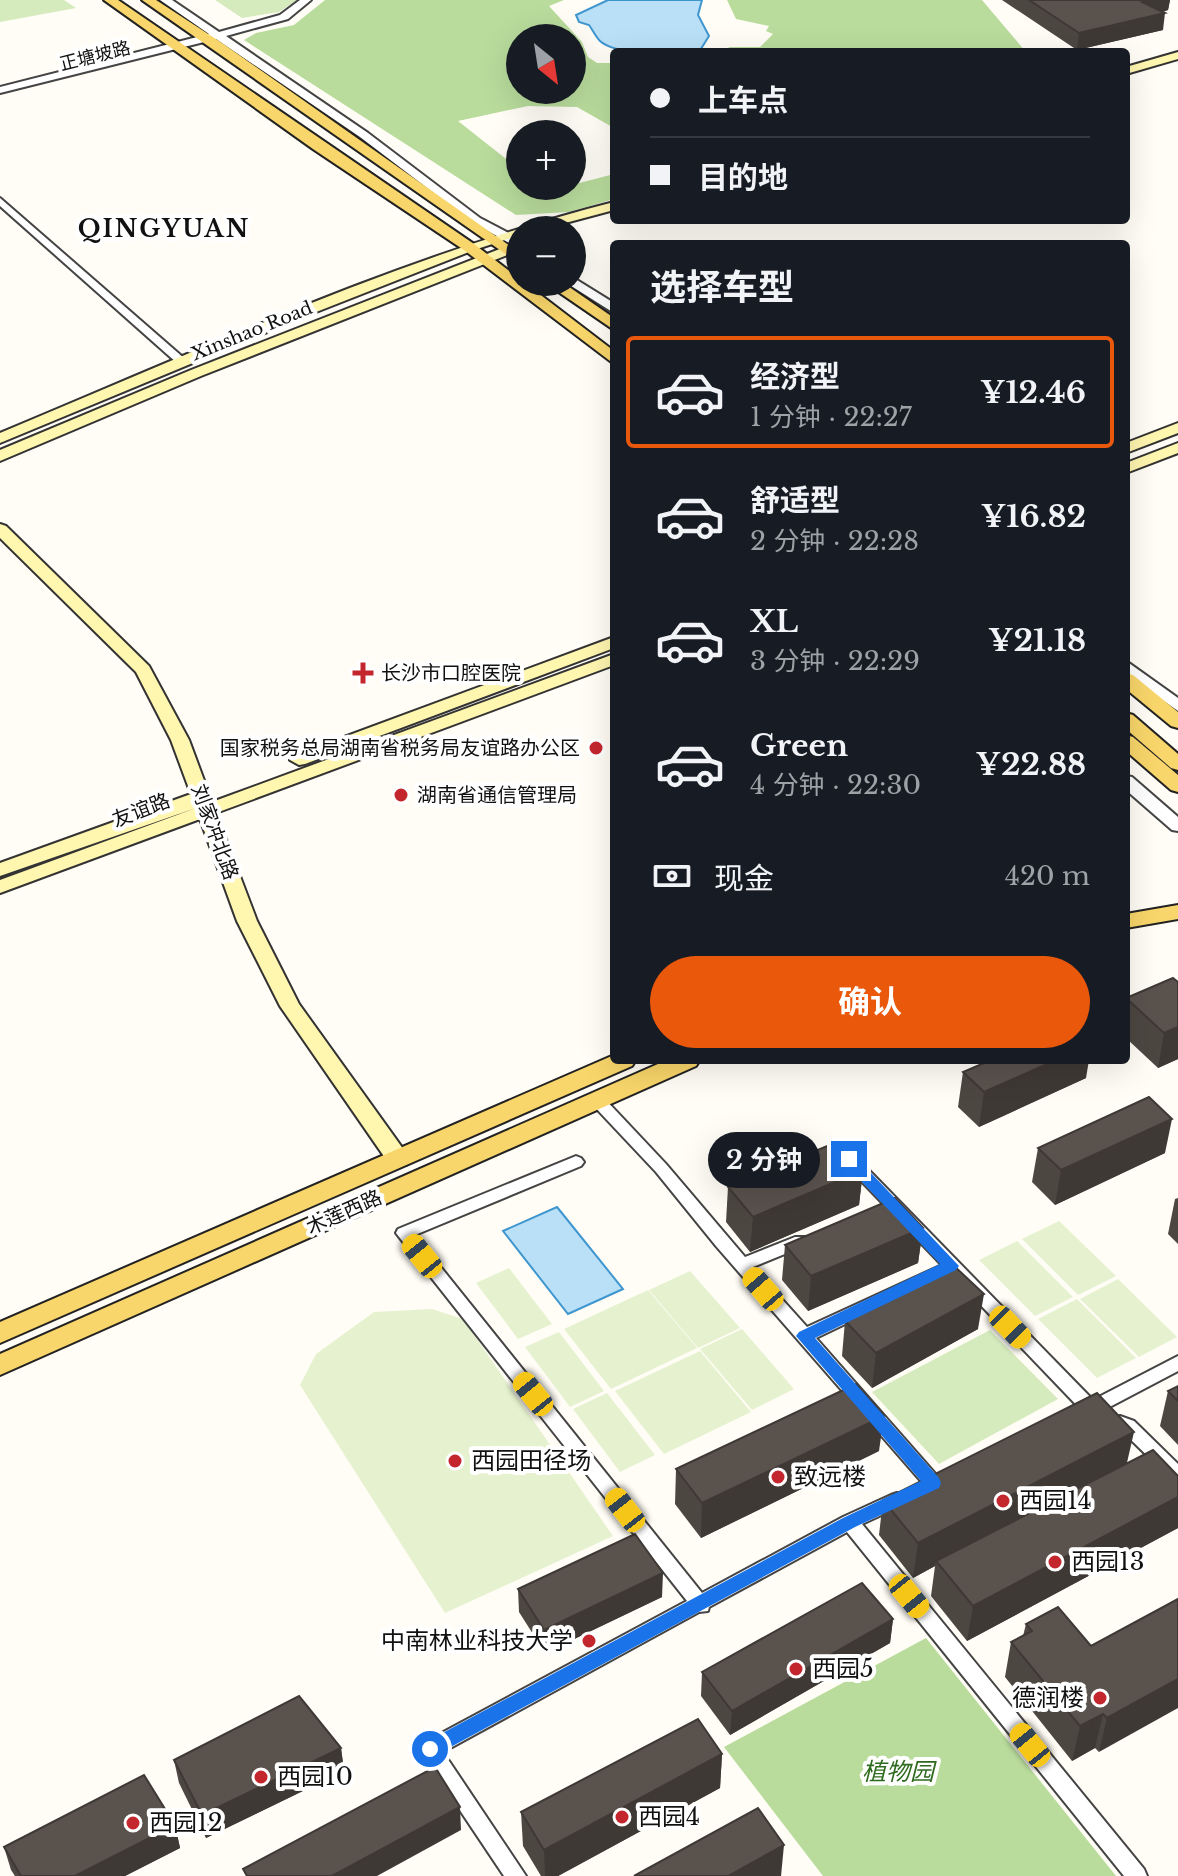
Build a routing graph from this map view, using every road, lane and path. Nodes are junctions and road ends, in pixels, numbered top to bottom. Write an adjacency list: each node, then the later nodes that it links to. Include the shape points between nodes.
1 (110, 0): 6 (main road)
2 (129, 0): 6 (main road)
3 (148, 0): 6 (main road)
4 (165, 0): 6 (street)
5 (306, 0): 6 (street, via 284,17)
6 (195, 42): 11 (street, 正塘坡路); 12 (street, 正塘坡路); 17 (main road); 17 (main road, via 318,146)
7 (1178, 49): 9 (main road)
8 (1178, 55): 10 (main road)
9 (1130, 63)
10 (1130, 70)
11 (0, 90)
12 (0, 96)
13 (0, 201): 25 (street)
14 (610, 207): 17 (main road, Xinshao Road)
15 (610, 219): 16 (main road)
16 (586, 226)
17 (503, 244): 24 (main road); 25 (main road, Xinshao Road); 30 (main road, Xinshao Road)
18 (586, 290): 21 (street)
19 (551, 296): 23 (main road)
20 (572, 296): 22 (main road)
21 (610, 306)
22 (610, 322)
23 (610, 338)
24 (610, 355)
25 (181, 361): 27 (main road, Xinshao Road)
26 (1178, 428): 28 (main road)
27 (0, 438)
28 (1130, 446)
29 (1178, 448): 31 (main road)
30 (0, 456)
31 (1130, 466)
32 (0, 529): 46 (main road, 刘家冲北路, via 143,670 180,740)
33 (0, 545): 46 (main road, 刘家冲北路, via 130,673)
34 (610, 644): 46 (main road, 友谊路)
35 (610, 660): 46 (main road, 友谊路)
36 (1130, 669): 38 (street)
37 (1130, 682): 40 (main road)
38 (1178, 706)
39 (1130, 722): 43 (main road)
40 (1178, 722)
41 (1130, 744): 45 (main road)
42 (1130, 764): 47 (main road)
43 (1178, 764)
44 (1130, 784): 47 (street)
45 (1178, 786)
46 (199, 804): 48 (main road, 友谊路); 49 (main road, 友谊路); 58 (main road, 刘家冲北路, via 247,921 290,1006)
47 (1175, 816)
48 (0, 870)
49 (0, 887)
50 (1178, 897): 51 (main road)
51 (1130, 905)
52 (1178, 912): 53 (main road)
53 (1130, 920)
54 (615, 1064): 58 (main road, 木莲西路)
55 (679, 1064): 56 (main road, 木莲西路)
56 (597, 1100): 61 (street); 66 (main road, 木莲西路)
57 (849, 1159): 62 (street, via 884,1206)
58 (394, 1161): 63 (main road, 木莲西路)
59 (576, 1162): 70 (street, via 404,1233)
60 (823, 1231): 61 (street)
61 (742, 1265): 64 (street)
62 (951, 1266): 64 (street); 67 (street)
63 (0, 1333)
64 (804, 1336): 69 (street, via 940,1480)
65 (1178, 1363): 67 (street)
66 (0, 1365)
67 (1082, 1413): 68 (street, via 1128,1426)
68 (1178, 1475)
69 (849, 1522): 70 (street); 72 (street)
70 (701, 1605): 71 (street, via 430,1749)
71 (516, 1876)
72 (1137, 1876)

